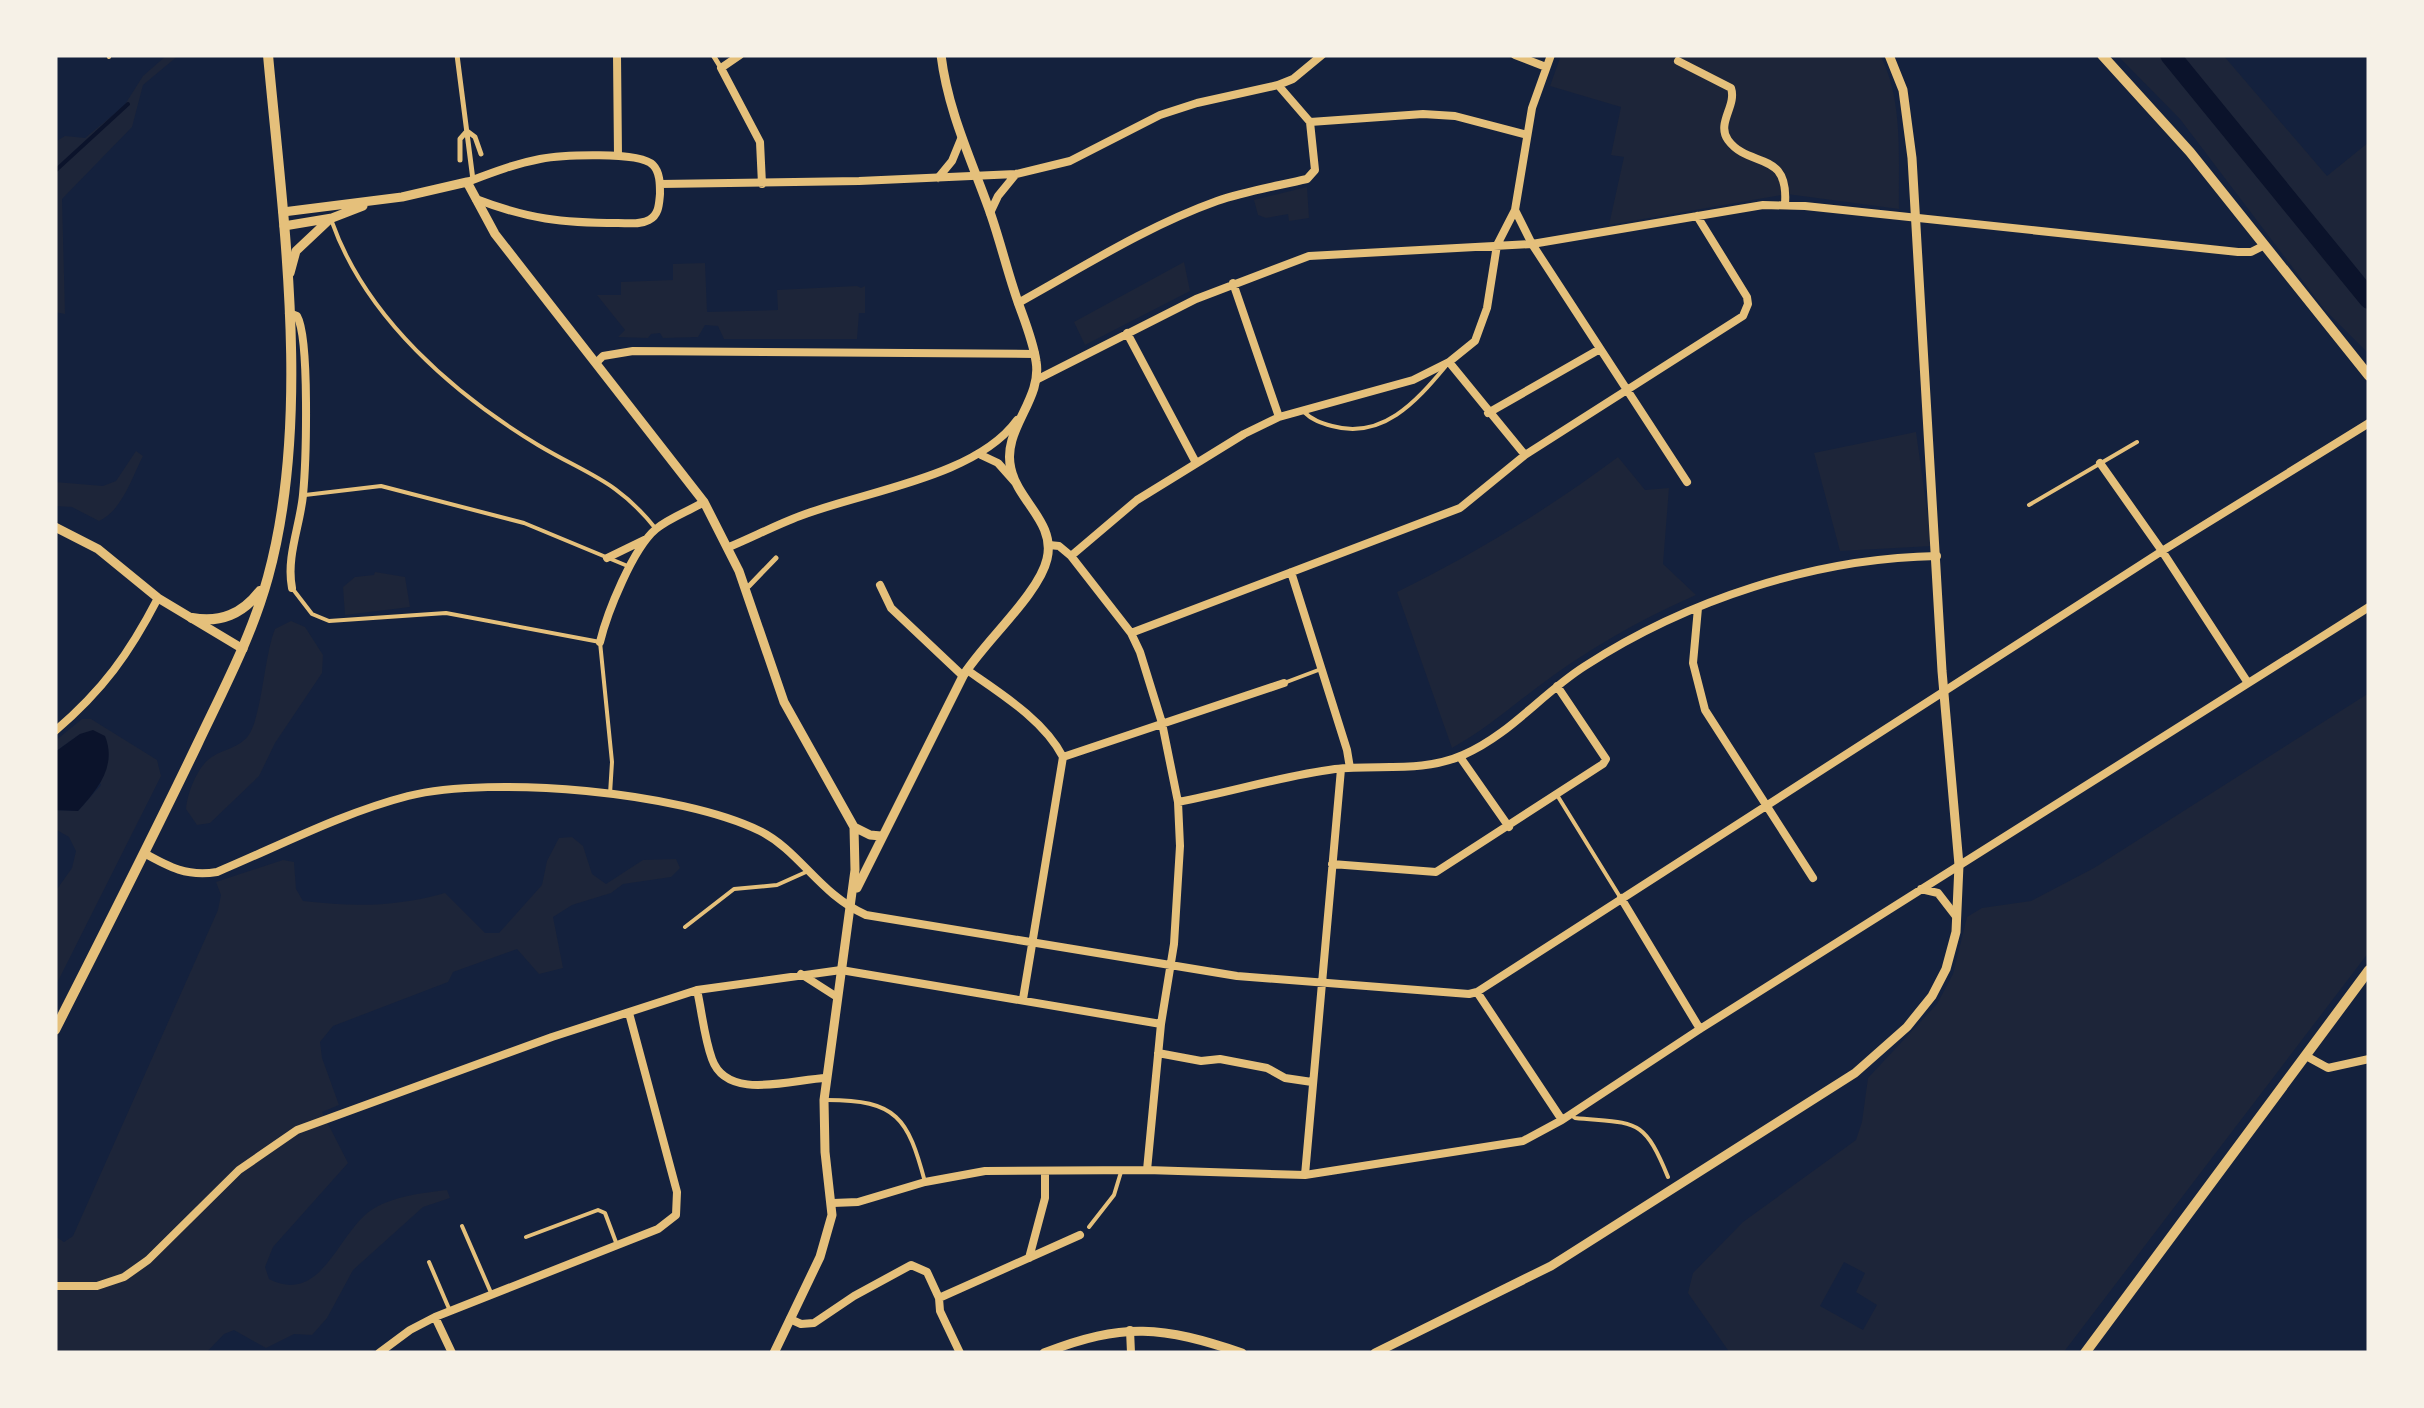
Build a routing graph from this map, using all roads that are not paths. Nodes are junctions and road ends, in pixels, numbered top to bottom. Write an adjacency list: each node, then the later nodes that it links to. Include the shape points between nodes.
1 (268, 55): 37 (main road)
2 (458, 55): 17 (street)
3 (617, 55): 21 (street)
4 (713, 55): 14 (street)
5 (740, 55): 14 (street)
6 (941, 55): 19 (street)
7 (1322, 55): 15 (street)
8 (1515, 55): 13 (street)
9 (1551, 55): 13 (street)
10 (1889, 55): 36 (street, via 1908,116)
11 (2102, 55): 40 (main road)
12 (1678, 61): 31 (street, via 1731,88 1728,140 1776,170 1786,185)
13 (1546, 67): 18 (street)
14 (721, 68): 28 (street, via 760,142)
15 (1278, 85): 16 (street); 23 (street, via 1160,115 1070,161)
16 (1310, 122): 18 (street, via 1423,114); 43 (street, via 1315,170 1307,179 1183,214)
17 (466, 131): 20 (street, via 476,137); 22 (street); 26 (street)
18 (1527, 135): 32 (street)
19 (961, 139): 24 (street); 25 (street)
20 (481, 154)
21 (618, 156): 26 (street, via 542,158); 27 (street, via 650,162)
22 (460, 160)
23 (1016, 174): 24 (street); 33 (street)
24 (976, 176): 25 (street); 33 (street)
25 (938, 178): 28 (street)
26 (470, 181): 29 (street); 30 (street)
27 (660, 184): 28 (street); 29 (street, via 654,218 640,223 523,217)
28 (762, 184)
29 (474, 198): 48 (street)
30 (375, 201): 35 (street); 37 (street)
31 (1786, 204): 34 (street); 36 (street)
32 (1515, 210): 38 (street); 39 (street)
33 (990, 214): 43 (street)
34 (1697, 216): 38 (street); 52 (street, via 1746,298 1746,310)
35 (332, 218): 37 (street); 42 (street, via 296,251); 70 (lane, via 370,293 445,378 539,446 614,486)
36 (1915, 218): 40 (street, via 2238,252); 76 (street)
37 (284, 219): 42 (main road)
38 (1532, 244): 39 (street); 46 (street)
39 (1497, 246): 41 (street, via 1309,256); 49 (street, via 1482,328)
40 (2263, 246): 50 (main road)
41 (1233, 283): 45 (street); 56 (street)
42 (288, 286): 44 (main road)
43 (1018, 303): 47 (street)
44 (289, 313): 65 (main road); 66 (street, via 302,328)
45 (1126, 333): 51 (street); 61 (street)
46 (1600, 349): 52 (street); 55 (street)
47 (1035, 354): 48 (street, via 633,351); 51 (street)
48 (597, 362): 67 (street)
49 (1449, 362): 54 (street); 54 (lane, via 1397,416 1368,430 1330,426); 55 (street)
50 (2369, 376)
51 (1038, 378): 53 (street)
52 (1627, 388): 60 (street); 63 (street)
53 (1023, 412): 59 (street); 64 (street, via 1010,460)
54 (1304, 412): 56 (street)
55 (1488, 413): 60 (street)
56 (1280, 417): 61 (street)
57 (2369, 423): 74 (street)
58 (2137, 442): 62 (lane)
59 (981, 455): 64 (street, via 998,462); 73 (street)
60 (1525, 455): 80 (street, via 1460,508)
61 (1195, 462): 75 (street)
62 (2100, 463): 68 (lane); 74 (street)
63 (1687, 482)
64 (1016, 484): 72 (street)
65 (284, 495): 66 (street); 81 (main road)
66 (303, 495): 77 (lane, via 381,486 511,518); 84 (street, via 290,561)
67 (704, 502): 70 (street); 73 (street)
68 (2030, 505)
69 (55, 527): 85 (street, via 98,549)
70 (656, 529): 71 (street)
71 (648, 538): 77 (street); 79 (street)
72 (1049, 545): 75 (street); 93 (street, via 1036,583)
73 (729, 547): 107 (street, via 784,702)
74 (2162, 551): 95 (street); 97 (street)
75 (1071, 556): 89 (street)
76 (1937, 556): 87 (street, via 1841,566); 97 (street)
77 (607, 558): 79 (lane)
78 (776, 558): 82 (street)
79 (630, 568): 90 (street)
80 (1291, 572): 89 (street); 92 (street)
81 (268, 577): 88 (main road, via 233,615); 91 (main road)
82 (749, 586)
83 (880, 586): 93 (street, via 890,608)
84 (292, 588): 90 (lane, via 312,614 330,622 446,613)
85 (158, 598): 88 (street); 99 (street, via 110,679)
86 (2369, 607): 95 (street)
87 (1698, 608): 96 (street); 106 (street, via 1693,663 1704,710)
88 (192, 618): 91 (street)
89 (1131, 633): 98 (street)
90 (600, 642): 103 (lane)
91 (243, 649): 110 (main road)
92 (1322, 669): 94 (lane); 102 (street, via 1348,750)
93 (965, 673): 100 (street, via 1026,715); 109 (street)
94 (1284, 683): 98 (street)
95 (2248, 683): 112 (street)
96 (1558, 686): 101 (street, via 1504,733); 104 (street, via 1606,759)
97 (1944, 692): 106 (street); 112 (street)
98 (1162, 724): 100 (street); 105 (street)
99 (55, 731)
100 (1063, 757): 120 (street)
101 (1460, 757): 102 (street); 108 (street)
102 (1345, 768): 105 (street); 111 (street)
103 (610, 794): 110 (street, via 505,786 420,793 217,872 187,874); 113 (street, via 748,826 776,841)
104 (1557, 795): 108 (street); 116 (lane)
105 (1178, 802): 121 (street)
106 (1766, 808): 114 (street); 116 (street)
107 (854, 826): 109 (street); 117 (street)
108 (1509, 827): 111 (street, via 1436,872)
109 (881, 836): 117 (street)
110 (144, 853): 133 (main road)
111 (1332, 864): 125 (street)
112 (1959, 865): 115 (street); 118 (street)
113 (806, 872): 117 (street); 119 (lane, via 776,885 734,889)
114 (1813, 878)
115 (1921, 889): 118 (street, via 1938,893); 132 (street)
116 (1621, 898): 127 (street); 132 (street)
117 (850, 905): 120 (street, via 866,915); 122 (street)
118 (1957, 916): 170 (street, via 1949,959 1932,996 1856,1072 1550,1266)
119 (685, 927)
120 (1032, 942): 121 (street); 129 (street)
121 (1171, 967): 125 (street); 131 (street)
122 (841, 970): 124 (street); 128 (street); 129 (street)
123 (2369, 970): 135 (main road)
124 (801, 974): 126 (street); 128 (street)
125 (1322, 984): 127 (street); 138 (street)
126 (697, 990): 130 (street); 137 (street, via 712,1059 726,1078 766,1084)
127 (1477, 992): 141 (street)
128 (837, 997): 137 (street)
129 (1023, 999): 131 (street)
130 (629, 1013): 153 (street, via 679,1200 672,1221); 156 (street, via 297,1130 239,1170 124,1276 97,1286)
131 (1161, 1024): 134 (street)
132 (1700, 1029): 140 (street)
133 (55, 1030)
134 (1158, 1053): 138 (street, via 1268,1068); 143 (street)
135 (2306, 1056): 136 (street, via 2328,1068); 171 (main road)
136 (2369, 1059)
137 (826, 1078): 139 (street)
138 (1312, 1082): 145 (street)
139 (824, 1100): 147 (lane, via 868,1103 895,1116 915,1142); 148 (street)
140 (1571, 1114): 141 (street); 146 (lane, via 1640,1128)
141 (1562, 1120): 145 (street, via 1506,1145)
142 (1121, 1170): 143 (street); 144 (street); 150 (lane, via 1114,1195)
143 (1147, 1170): 145 (street)
144 (1044, 1171): 147 (street, via 985,1171); 154 (street, via 1045,1198)
145 (1305, 1175)
146 (1668, 1177)
147 (925, 1182): 148 (street)
148 (833, 1203): 161 (street, via 824,1245)
149 (462, 1226): 157 (lane)
150 (1089, 1228)
151 (1080, 1235): 154 (street)
152 (526, 1237): 153 (lane, via 598,1210)
153 (617, 1245): 157 (street)
154 (1029, 1258): 158 (street)
155 (429, 1262): 159 (lane)
156 (55, 1286)
157 (492, 1295): 159 (street)
158 (938, 1298): 161 (street, via 927,1272 911,1265 814,1323); 166 (street)
159 (450, 1310): 160 (street)
160 (435, 1317): 163 (street); 164 (street)
161 (790, 1319): 165 (street)
162 (1130, 1330): 167 (street); 168 (street); 169 (street, via 1163,1331)
163 (379, 1353)
164 (452, 1353)
165 (774, 1353)
166 (960, 1353)
167 (1044, 1353)
168 (1132, 1353)
169 (1242, 1353)
170 (1375, 1353)
171 (2085, 1353)

